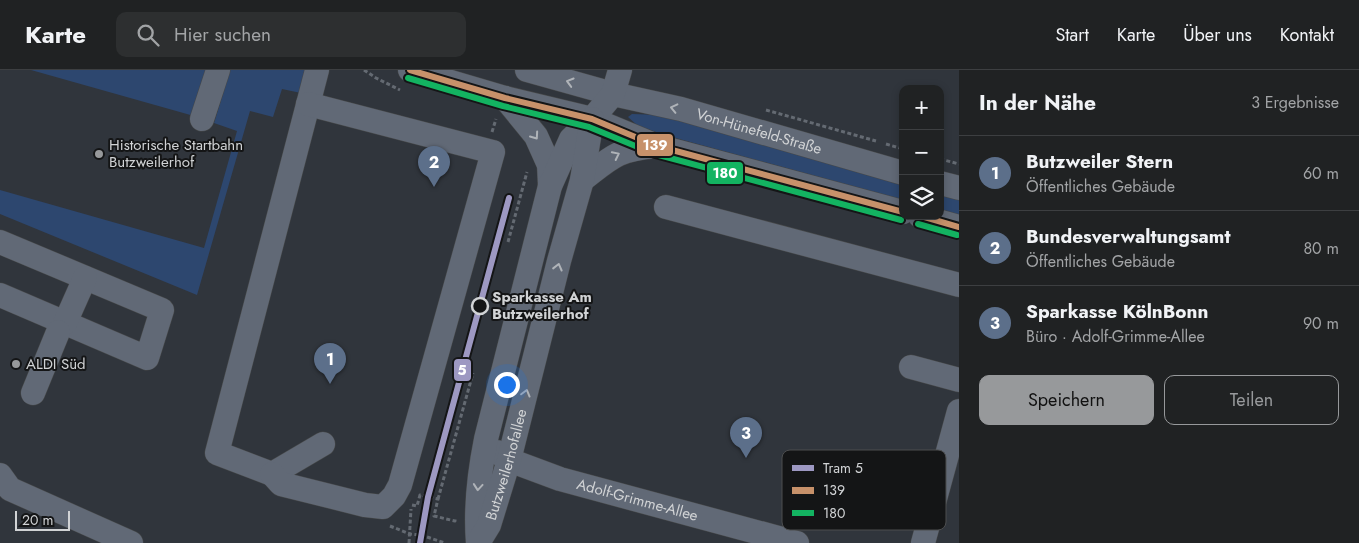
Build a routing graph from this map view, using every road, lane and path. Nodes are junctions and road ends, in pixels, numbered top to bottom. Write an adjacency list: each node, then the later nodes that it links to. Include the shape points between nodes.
1 (218, 70): 10 (street)
2 (317, 70): 8 (street)
3 (410, 70): 7 (street)
4 (527, 70): 6 (street, Von-Hünefeld-Straße, one-way to 4)
5 (620, 70): 6 (street)
6 (613, 94): 9 (street); 15 (street, Von-Hünefeld-Straße, one-way to 6, via 681,109)
7 (506, 98): 9 (street); 18 (street, Butzweilerhofallee, one-way to 18, via 536,136 549,165)
8 (308, 104): 39 (street, via 217,453); 42 (street, via 493,152 400,485 383,507)
9 (592, 119): 11 (street); 16 (street, Butzweilerhofallee); 18 (street, Butzweilerhofallee, via 571,139)
10 (202, 120)
11 (657, 146): 16 (street, one-way to 11, via 619,152); 21 (street)
12 (944, 160): 14 (path)
13 (527, 164): 25 (path)
14 (959, 164)
15 (899, 172)
16 (582, 180): 38 (street, Butzweilerhofallee, one-way to 16)
17 (944, 184): 19 (street)
18 (550, 186): 35 (street, Butzweilerhofallee)
19 (959, 188)
20 (666, 207): 27 (street)
21 (899, 211)
22 (934, 220): 23 (street)
23 (959, 227)
24 (0, 242): 26 (street)
25 (508, 242)
26 (85, 278): 29 (street); 29 (street, via 162,310 147,358)
27 (959, 285)
28 (0, 295): 29 (street)
29 (62, 328): 33 (street)
30 (911, 367): 32 (street)
31 (472, 372): 41 (path)
32 (959, 380)
33 (33, 393)
34 (959, 411): 37 (street)
35 (486, 439): 38 (street, Adolf-Grimme-Allee); 48 (street, Butzweilerhofallee, one-way to 48, via 476,504)
36 (323, 444): 39 (street)
37 (946, 459)
38 (509, 460): 48 (street, Butzweilerhofallee, via 489,525); 49 (street, Adolf-Grimme-Allee, via 560,479)
39 (272, 474): 42 (street, via 281,484)
40 (0, 476): 46 (street, via 10,489)
41 (438, 499): 43 (path, via 420,495 417,506); 44 (path, via 434,516 454,521)
42 (365, 504): 47 (path, via 388,526)
43 (411, 505)
44 (457, 512)
45 (927, 530): 50 (street)
46 (131, 543)
47 (445, 543)
48 (478, 543)
49 (797, 543)
50 (923, 543)

